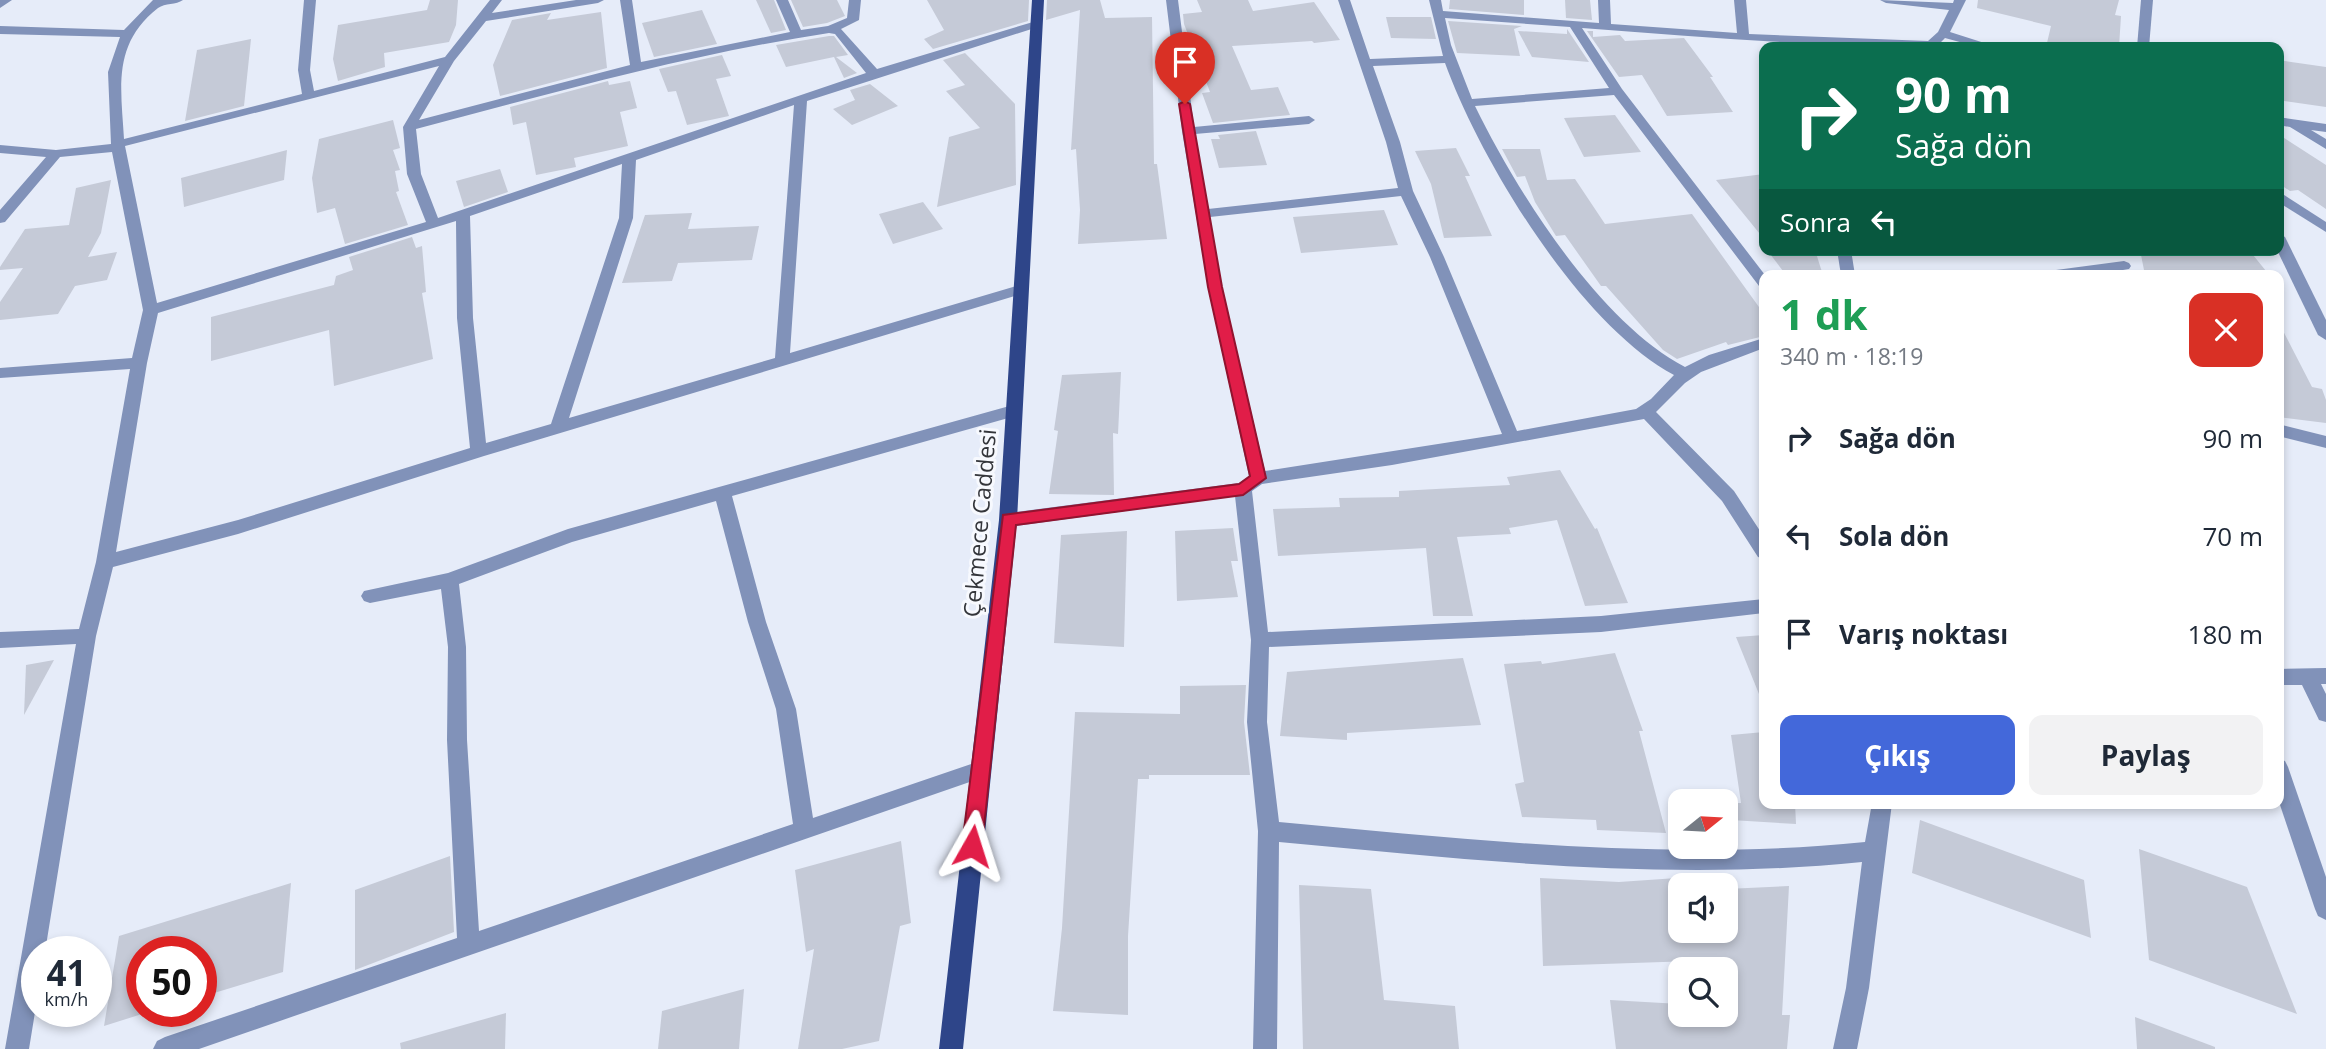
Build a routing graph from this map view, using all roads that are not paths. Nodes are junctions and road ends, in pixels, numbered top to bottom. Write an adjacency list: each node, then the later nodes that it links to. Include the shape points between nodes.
1 (6, 0): 18 (street)
2 (177, 0): 16 (street)
3 (310, 0): 40 (street, via 304,70)
4 (496, 0): 20 (street)
5 (598, 0): 20 (street)
6 (626, 0): 37 (street)
7 (782, 0): 26 (street)
8 (855, 0): 24 (street, via 853,20)
9 (1038, 0): 21 (main road, Çekmece Caddesi)
10 (1172, 0): 48 (street)
11 (1344, 0): 36 (street)
12 (1604, 0): 23 (street)
13 (1740, 0): 29 (street)
14 (1886, 0): 17 (street)
15 (2147, 0): 33 (street)
16 (157, 2): 27 (street)
17 (1958, 4): 28 (street)
18 (0, 5)
19 (1436, 7): 22 (street); 34 (street)
20 (482, 18): 35 (street)
21 (1037, 24): 38 (street); 63 (main road, Çekmece Caddesi)
22 (1574, 24): 23 (street); 39 (street)
23 (1605, 27): 29 (street)
24 (830, 29): 26 (street); 38 (street, via 839,32)
25 (0, 30): 27 (street)
26 (796, 33): 37 (street)
27 (127, 34): 49 (street, via 114,72)
28 (1943, 34): 31 (street); 32 (street)
29 (1743, 37): 30 (street)
30 (1847, 42)
31 (1934, 42)
32 (1973, 42)
33 (2143, 42)
34 (1450, 59): 36 (street); 42 (street)
35 (449, 60): 40 (street); 46 (street)
36 (1366, 63): 54 (street)
37 (636, 68): 46 (street)
38 (874, 74): 41 (street)
39 (1617, 91): 42 (street); 62 (street)
40 (308, 96): 49 (street)
41 (801, 99): 53 (street); 67 (street)
42 (1467, 103): 69 (street, via 1534,223 1601,304 1654,356)
43 (1309, 120): 48 (street)
44 (2284, 122): 45 (street)
45 (2293, 124): 47 (street); 50 (street)
46 (409, 127): 59 (street, via 414,174)
47 (2326, 128)
48 (1188, 131): 57 (street)
49 (118, 145): 52 (street); 64 (street)
50 (2326, 145)
51 (0, 149): 52 (street)
52 (56, 154): 58 (street)
53 (629, 158): 56 (street); 73 (street, via 626,218)
54 (1406, 191): 57 (street); 75 (street)
55 (2284, 199): 60 (street)
56 (464, 214): 59 (street); 77 (street, via 465,318)
57 (1203, 214): 78 (street)
58 (0, 219)
59 (434, 224): 64 (street)
60 (2326, 228)
61 (2284, 249): 65 (street)
62 (1759, 276)
63 (1020, 290): 67 (street); 71 (main road, Çekmece Caddesi)
64 (151, 310): 68 (street)
65 (2326, 335)
66 (1759, 345): 69 (street)
67 (782, 362): 73 (street)
68 (139, 363): 70 (street); 82 (street)
69 (1685, 374): 72 (street)
70 (2, 378)
71 (1013, 411): 79 (street); 80 (main road, Çekmece Caddesi)
72 (1647, 412): 75 (street); 81 (street, via 1728,496)
73 (558, 428): 77 (street)
74 (2284, 432): 76 (street)
75 (1512, 439): 78 (street)
76 (2326, 442)
77 (479, 451): 82 (street, via 238,527)
78 (1251, 483): 80 (street); 88 (street)
79 (722, 493): 83 (street, via 568,536); 95 (street, via 786,709)
80 (1008, 520): 92 (main road, Çekmece Caddesi)
81 (1759, 544)
82 (105, 562): 86 (street)
83 (449, 580): 84 (street); 99 (street, via 457,647)
84 (370, 596)
85 (1759, 607): 88 (street, via 1601,624)
86 (87, 636): 87 (street); 100 (street)
87 (0, 640)
88 (1261, 640): 96 (street, via 1257,722)
89 (2317, 676): 90 (street); 91 (street)
90 (2284, 677)
91 (2326, 713)
92 (980, 770): 95 (street); 102 (main road, Çekmece Caddesi)
93 (2284, 785): 98 (street)
94 (1881, 809): 97 (street)
95 (804, 830): 99 (street)
96 (1269, 831): 97 (street, via 1717,863 1806,860); 103 (street)
97 (1874, 851): 104 (street, via 1858,998)
98 (2326, 909)
99 (468, 945): 101 (street)
100 (17, 1049)
101 (165, 1049)
102 (951, 1049)
103 (1265, 1049)
104 (1845, 1049)

